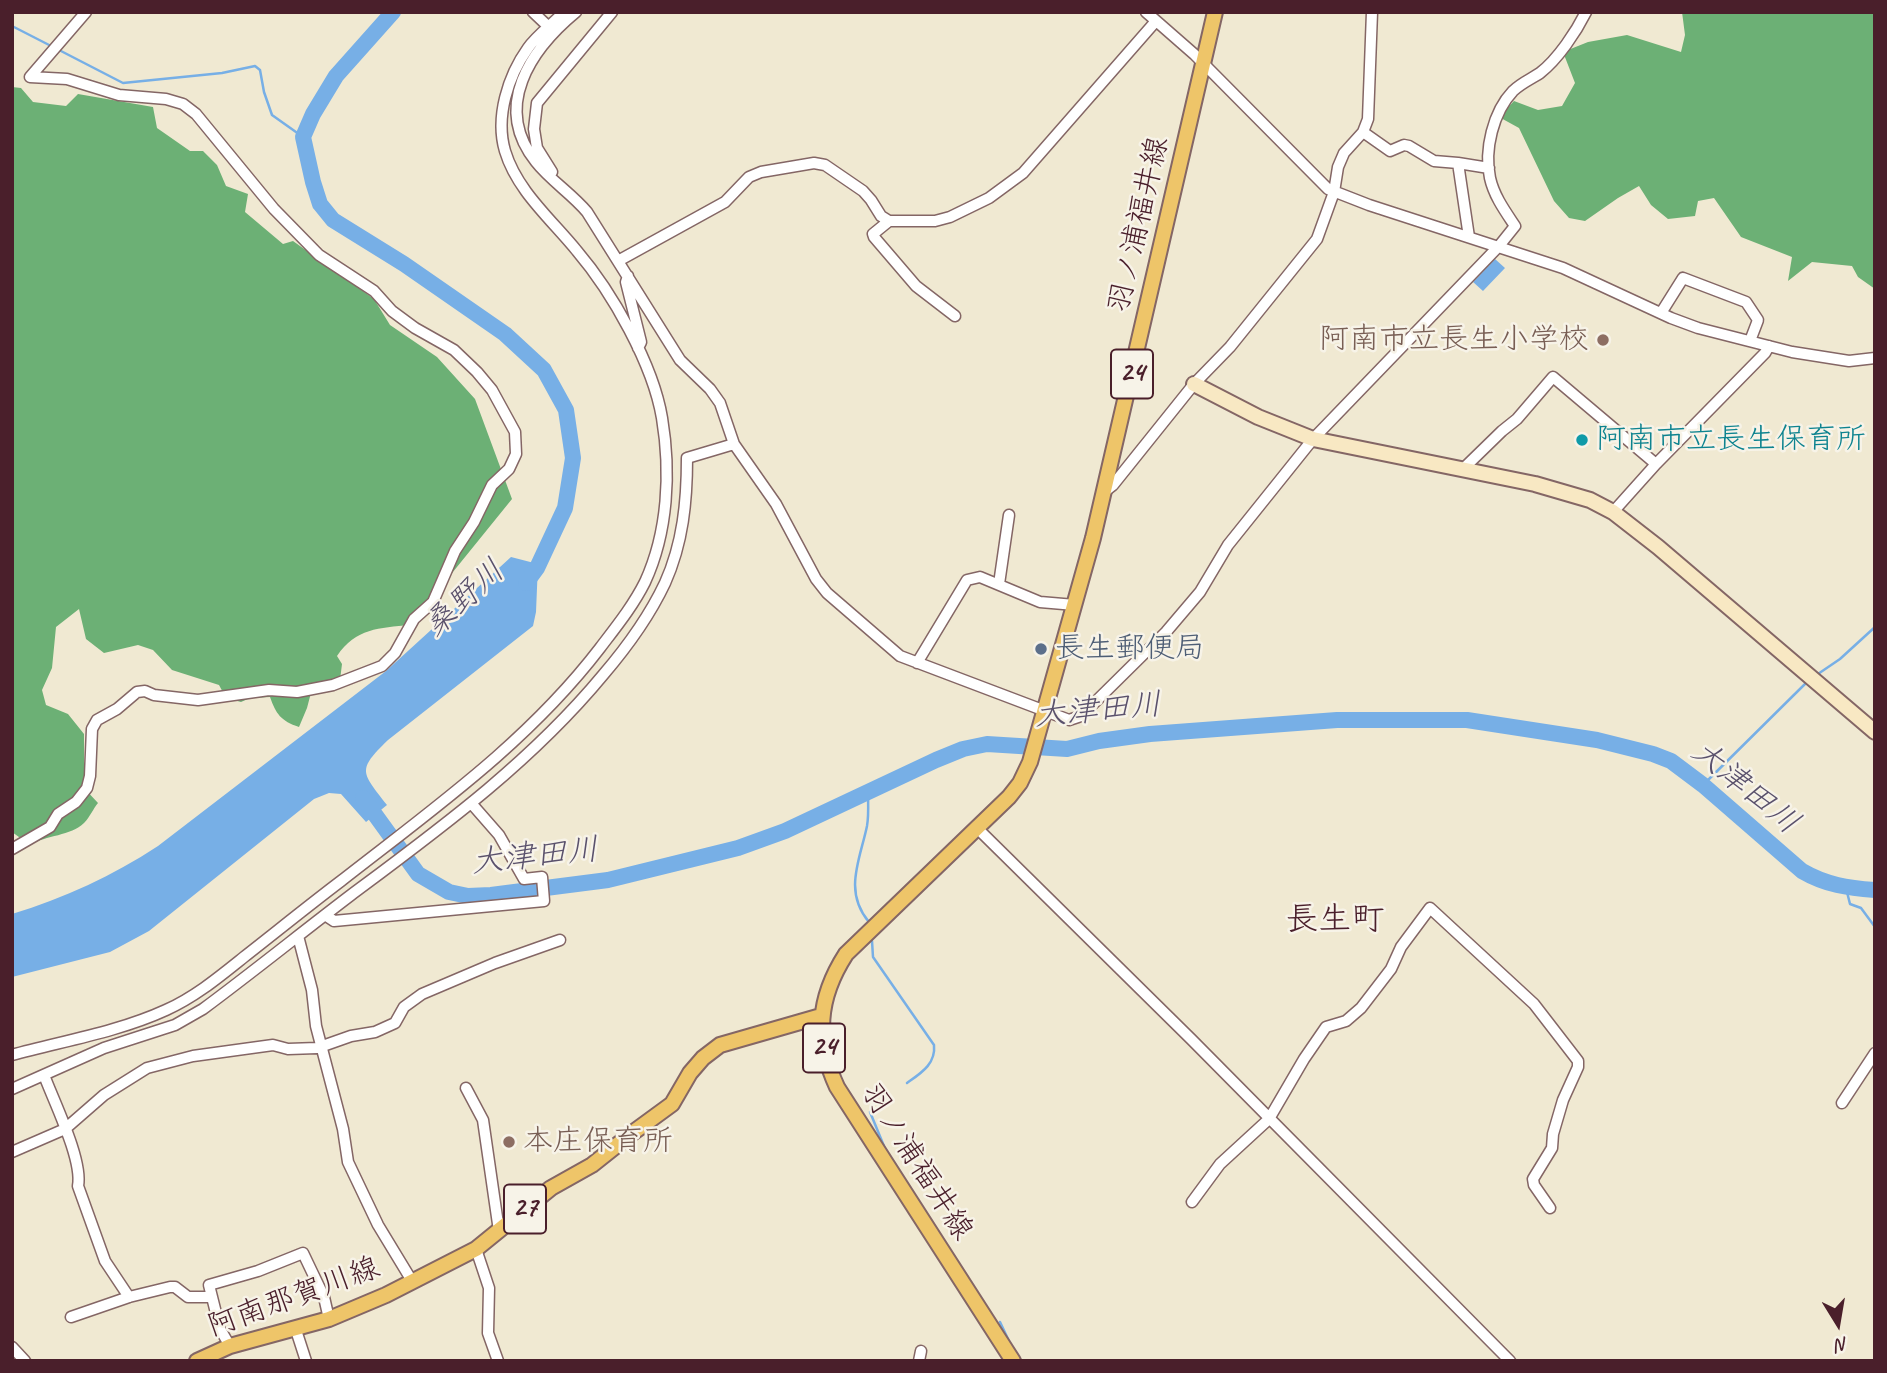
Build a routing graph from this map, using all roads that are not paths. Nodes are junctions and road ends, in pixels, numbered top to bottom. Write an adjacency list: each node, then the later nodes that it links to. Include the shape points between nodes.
1 (86, 12): 45 (street, via 30,77 67,79 119,95 166,99 196,114 274,209 319,255 374,291 415,328 454,350 477,372 515,432 516,454 492,485 433,602 414,619 382,666 333,685 297,692 269,690 198,700 136,692 97,720 92,729 90,776 76,802 58,814 50,827)
2 (533, 12): 11 (street)
3 (564, 12): 11 (street)
4 (576, 12): 11 (street)
5 (612, 12): 16 (street, via 537,103 537,148)
6 (1146, 12): 10 (street)
7 (1215, 12): 12 (main road, 羽ノ浦福井線 / 24)
8 (1372, 12): 13 (street, via 1369,112)
9 (1586, 12): 15 (street, via 1575,34 1545,67 1503,103 1496,118)
10 (1156, 21): 12 (street); 18 (street, via 1024,173 1004,189 950,217)
11 (549, 27): 16 (street, via 520,83 517,103 519,128 527,146); 28 (street, via 529,46 513,74 503,104 505,150 527,194 608,290)
12 (1203, 65): 17 (street); 35 (main road, 羽ノ浦福井線 / 24)
13 (1363, 132): 14 (street, via 1390,151 1404,145 1434,161); 17 (street, via 1344,153)
14 (1458, 163): 15 (street); 19 (street)
15 (1489, 168): 20 (street, via 1495,192 1514,226)
16 (555, 179): 21 (street, via 587,212)
17 (1334, 191): 19 (street); 30 (street, via 1317,239 1230,347)
18 (889, 221): 21 (street, via 863,191 825,165 802,165 749,177 725,202); 24 (street, via 874,237 916,286)
19 (1469, 237): 20 (street)
20 (1499, 246): 23 (street, via 1563,268); 31 (street)
21 (618, 261): 22 (street)
22 (628, 276): 28 (street, via 641,342); 32 (street, via 680,360 720,403)
23 (1661, 313): 25 (street); 25 (street, via 1683,278 1746,302 1758,320)
24 (955, 316)
25 (1750, 341): 26 (street)
26 (1769, 346): 29 (street, via 1849,361); 33 (street)
27 (1875, 347): 29 (street)
28 (638, 348): 52 (street, via 662,414 666,446 667,493 659,544 645,582 625,616 582,672 530,727 444,803 195,995 136,1022)
29 (1872, 359)
30 (1194, 384): 31 (street); 35 (street)
31 (1313, 439): 34 (street); 41 (street, via 1228,545 1200,592 1157,641 1082,716 1069,720)
32 (734, 444): 40 (street, via 776,504 827,593 900,656); 43 (street, via 687,458 685,514 677,550 665,582 634,636 547,737)
33 (1656, 464): 34 (street, via 1553,377 1517,419); 36 (street)
34 (1463, 469): 36 (street, via 1535,484 1590,500)
35 (1104, 492): 39 (main road, 羽ノ浦福井線 / 24)
36 (1613, 512): 42 (street)
37 (1009, 515): 38 (street)
38 (999, 584): 39 (street, via 1040,602); 40 (street, via 980,577 967,579)
39 (1075, 605): 41 (main road, 羽ノ浦福井線 / 24)
40 (917, 663): 41 (street)
41 (1043, 712): 44 (main road, 羽ノ浦福井線 / 24, via 1030,762 1014,790)
42 (1875, 732)
43 (471, 803): 46 (street); 46 (street, via 495,828 524,878 541,877 544,901 334,921)
44 (977, 828): 49 (main road, 羽ノ浦福井線 / 24, via 846,954 832,975); 57 (street)
45 (12, 849)
46 (325, 915): 47 (street)
47 (298, 936): 50 (street); 53 (street, via 176,1025 104,1048)
48 (561, 940): 50 (street, via 422,994 404,1007 396,1023)
49 (821, 1016): 62 (main road, 阿南那賀川線 / 27, via 720,1045 690,1073 672,1104); 76 (main road, 羽ノ浦福井線 / 24, via 828,1066 837,1087)
50 (322, 1047): 58 (street, via 273,1045 193,1056 147,1068 104,1095); 64 (street, via 348,1162)
51 (1875, 1053): 56 (street)
52 (12, 1055)
53 (44, 1075): 55 (street); 58 (street)
54 (466, 1088): 62 (street, via 483,1119)
55 (12, 1089)
56 (1842, 1103)
57 (1269, 1119): 60 (street, via 1220,1164); 61 (street, via 1326,1027 1346,1021 1361,1008 1430,908 1534,1004 1578,1061 1552,1148 1533,1179); 77 (street)
58 (65, 1129): 59 (street); 65 (street, via 80,1176 78,1186 105,1261)
59 (12, 1152)
60 (1192, 1202)
61 (1550, 1208)
62 (502, 1228): 63 (main road, 阿南那賀川線 / 27)
63 (476, 1249): 64 (main road, 阿南那賀川線 / 27); 75 (street, via 489,1288 488,1333)
64 (412, 1281): 68 (main road, 阿南那賀川線 / 27)
65 (129, 1297): 66 (street, via 175,1287 188,1297); 67 (street)
66 (212, 1297): 68 (street, via 209,1285 303,1253); 70 (street, via 220,1329)
67 (71, 1317)
68 (329, 1319): 69 (main road, 阿南那賀川線 / 27)
69 (295, 1327): 70 (main road, 阿南那賀川線 / 27); 74 (street)
70 (230, 1346): 73 (main road, 阿南那賀川線 / 27)
71 (12, 1347): 72 (street)
72 (25, 1361)
73 (197, 1361)
74 (306, 1361)
75 (498, 1361)
76 (1013, 1361)
77 (1510, 1361)

